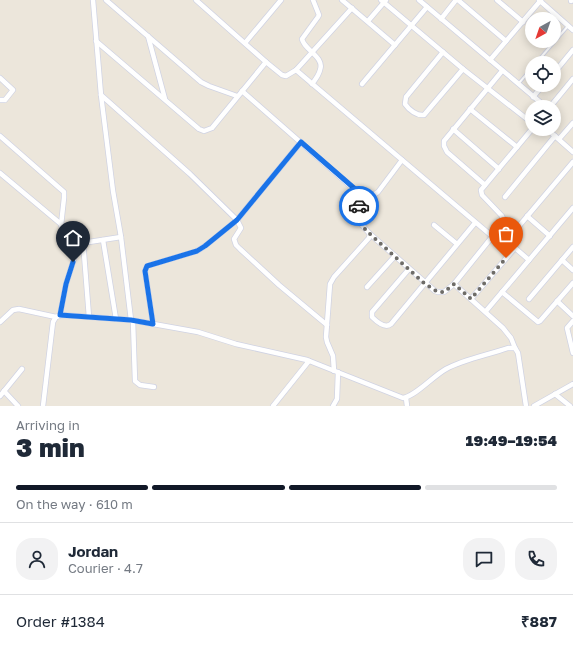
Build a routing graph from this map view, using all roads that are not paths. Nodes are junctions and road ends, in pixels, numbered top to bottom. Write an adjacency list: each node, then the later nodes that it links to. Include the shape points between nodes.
1 (93, 0): 22 (street)
2 (106, 0): 20 (street)
3 (196, 0): 23 (street)
4 (280, 0): 23 (street)
5 (313, 0): 26 (street, via 318,17 302,39 304,45)
6 (342, 0): 13 (street)
7 (457, 0): 14 (street); 21 (street)
8 (497, 0): 16 (street)
9 (540, 0): 16 (street); 18 (street)
10 (384, 1): 15 (street); 17 (street)
11 (421, 1): 12 (street)
12 (427, 7): 14 (street); 17 (street)
13 (352, 8): 15 (street); 26 (street)
14 (441, 19): 29 (street)
15 (368, 21): 24 (street)
16 (523, 22): 21 (street)
17 (411, 26): 24 (street); 27 (street)
18 (568, 26): 19 (street); 28 (lane)
19 (573, 30)
20 (148, 36): 45 (street, via 201,82); 48 (street)
21 (506, 41): 29 (street)
22 (96, 42): 44 (street); 48 (street)
23 (245, 43): 30 (street)
24 (395, 45): 39 (street)
25 (573, 50): 31 (street)
26 (312, 52): 33 (street); 38 (street, via 319,60 321,68)
27 (443, 52): 32 (street); 32 (street, via 406,97 407,107 416,114 424,115)
28 (542, 56)
29 (490, 60): 34 (street)
30 (266, 62): 33 (street, via 282,75 286,76); 42 (street)
31 (561, 65)
32 (463, 69): 41 (street)
33 (296, 70): 38 (street)
34 (502, 71): 40 (street); 41 (street)
35 (525, 76): 40 (lane)
36 (0, 78): 47 (street, via 13,90 5,100)
37 (573, 79): 50 (street)
38 (312, 84): 61 (street)
39 (362, 84)
40 (518, 84): 46 (street)
41 (487, 88): 51 (street); 52 (street)
42 (242, 91): 45 (street); 58 (street)
43 (538, 92): 46 (street)
44 (101, 95): 70 (street, via 190,174); 76 (street)
45 (237, 96): 48 (street, via 212,128 204,131)
46 (534, 97): 49 (street)
47 (0, 100)
48 (166, 100)
49 (538, 100)
50 (556, 100)
51 (470, 109): 54 (street); 59 (street)
52 (525, 118)
53 (573, 123): 57 (street)
54 (453, 129): 63 (street); 65 (street, via 444,141 447,152)
55 (0, 136): 72 (street, via 64,192)
56 (526, 136): 59 (street)
57 (557, 138): 60 (street); 66 (street)
58 (301, 142): 67 (street, via 362,195); 70 (street)
59 (517, 147): 63 (street)
60 (573, 152)
61 (402, 160): 67 (street, via 378,192); 71 (street)
62 (573, 162): 69 (street)
63 (499, 169): 65 (street)
64 (0, 173): 72 (street)
65 (485, 185): 77 (street, via 481,190 482,195 504,219)
66 (505, 197)
67 (364, 200): 74 (street, via 354,216)
68 (573, 208): 75 (street)
69 (528, 216): 75 (street); 82 (street, via 508,239)
70 (237, 220): 104 (street, via 197,251 147,266 145,271); 105 (street, via 241,228 234,237 236,245)
71 (475, 223): 77 (street); 80 (street)
72 (61, 225): 78 (street)
73 (434, 225): 80 (street)
74 (370, 234): 83 (street); 105 (street, via 332,281 329,288)
75 (550, 236): 84 (street)
76 (121, 237): 79 (street); 101 (street)
77 (493, 237): 90 (street)
78 (81, 240): 79 (street); 97 (street); 99 (street)
79 (103, 240): 100 (street)
80 (457, 244): 89 (street)
81 (573, 247): 85 (street)
82 (514, 248): 84 (street); 93 (street)
83 (395, 256): 86 (street); 91 (street)
84 (529, 260): 92 (street)
85 (562, 260): 87 (street); 94 (street)
86 (409, 269): 89 (street); 89 (street, via 372,312 375,320 388,326)
87 (573, 270)
88 (573, 283): 95 (street)
89 (425, 284): 90 (street, via 438,292 444,292)
90 (454, 284): 93 (street)
91 (367, 286)
92 (502, 292): 95 (street, via 538,322); 96 (street)
93 (471, 299): 96 (street)
94 (529, 299)
95 (557, 302): 98 (street)
96 (486, 312): 106 (street, via 507,331)
97 (58, 316): 99 (street); 103 (street, via 19,309 13,310); 118 (street, via 53,322)
98 (573, 316)
99 (89, 317): 100 (street)
100 (116, 319): 101 (street)
101 (132, 320): 104 (street); 112 (street, via 135,381 140,385)
102 (573, 321): 107 (street, via 568,328)
103 (0, 322)
104 (153, 324): 108 (street, via 198,332 236,344)
105 (327, 325): 110 (street, via 326,340)
106 (515, 348): 116 (street, via 508,348 446,369); 122 (street, via 518,353)
107 (573, 353)
108 (310, 361): 110 (street); 119 (street)
109 (22, 369): 113 (street)
110 (336, 372): 116 (street, via 400,398); 120 (street, via 337,399)
111 (573, 384): 114 (street)
112 (154, 387)
113 (4, 391): 115 (street); 117 (street)
114 (555, 394): 123 (street); 124 (street)
115 (0, 396)
116 (406, 398): 121 (street)
117 (18, 406)
118 (43, 406)
119 (273, 406)
120 (333, 406)
121 (407, 406)
122 (526, 406)
123 (535, 406)
124 (570, 406)

